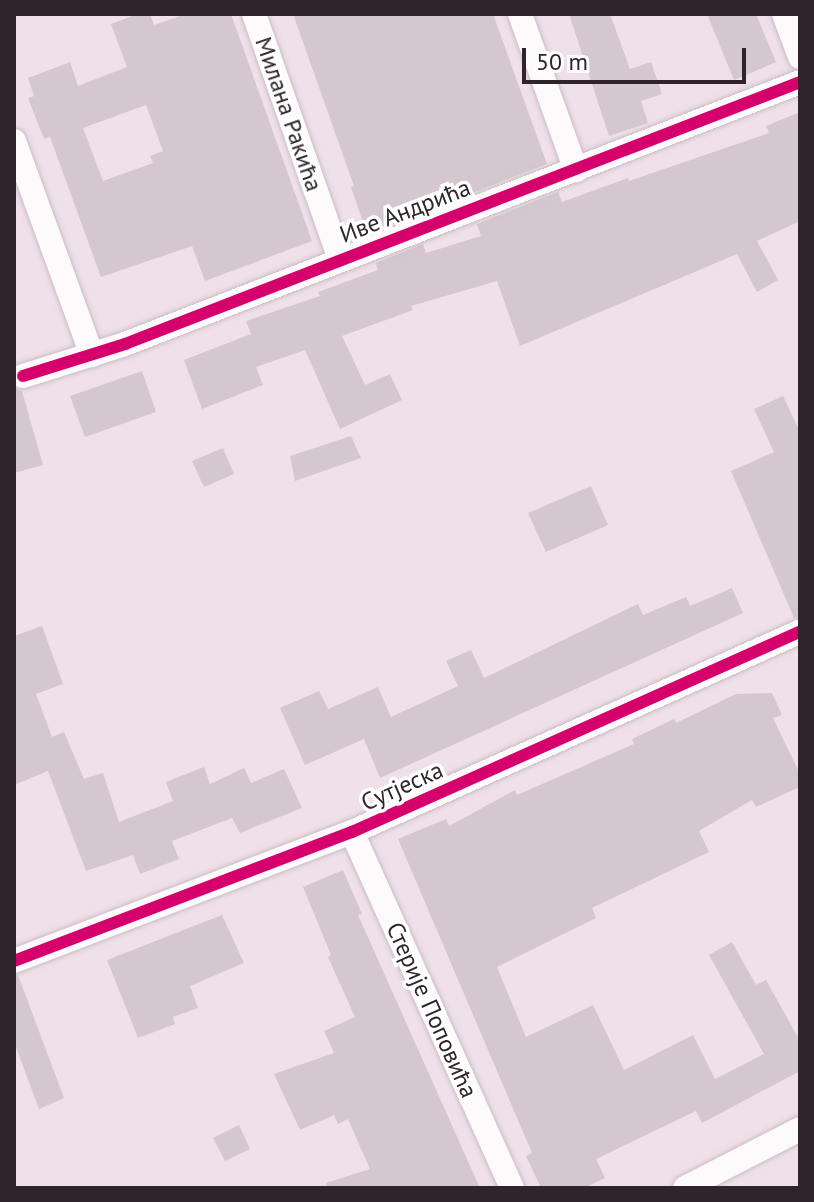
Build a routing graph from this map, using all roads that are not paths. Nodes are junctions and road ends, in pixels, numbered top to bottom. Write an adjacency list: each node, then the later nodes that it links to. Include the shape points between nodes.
1 (254, 14): 8 (street, Милана Ракића)
2 (520, 14): 7 (street)
3 (784, 14): 4 (street)
4 (800, 57)
5 (800, 82): 7 (street, Иве Андрића)
6 (14, 141): 9 (street)
7 (576, 170): 8 (street, Иве Андрића)
8 (340, 259): 9 (street, Иве Андрића)
9 (92, 355): 10 (street, Иве Андрића)
10 (23, 376)
11 (800, 632): 12 (street, Сутјеска)
12 (352, 832): 13 (street, Сутјеска); 15 (street, Стерије Поповића)
13 (14, 961)
14 (800, 1129): 16 (street)
15 (512, 1188)
16 (685, 1188)

